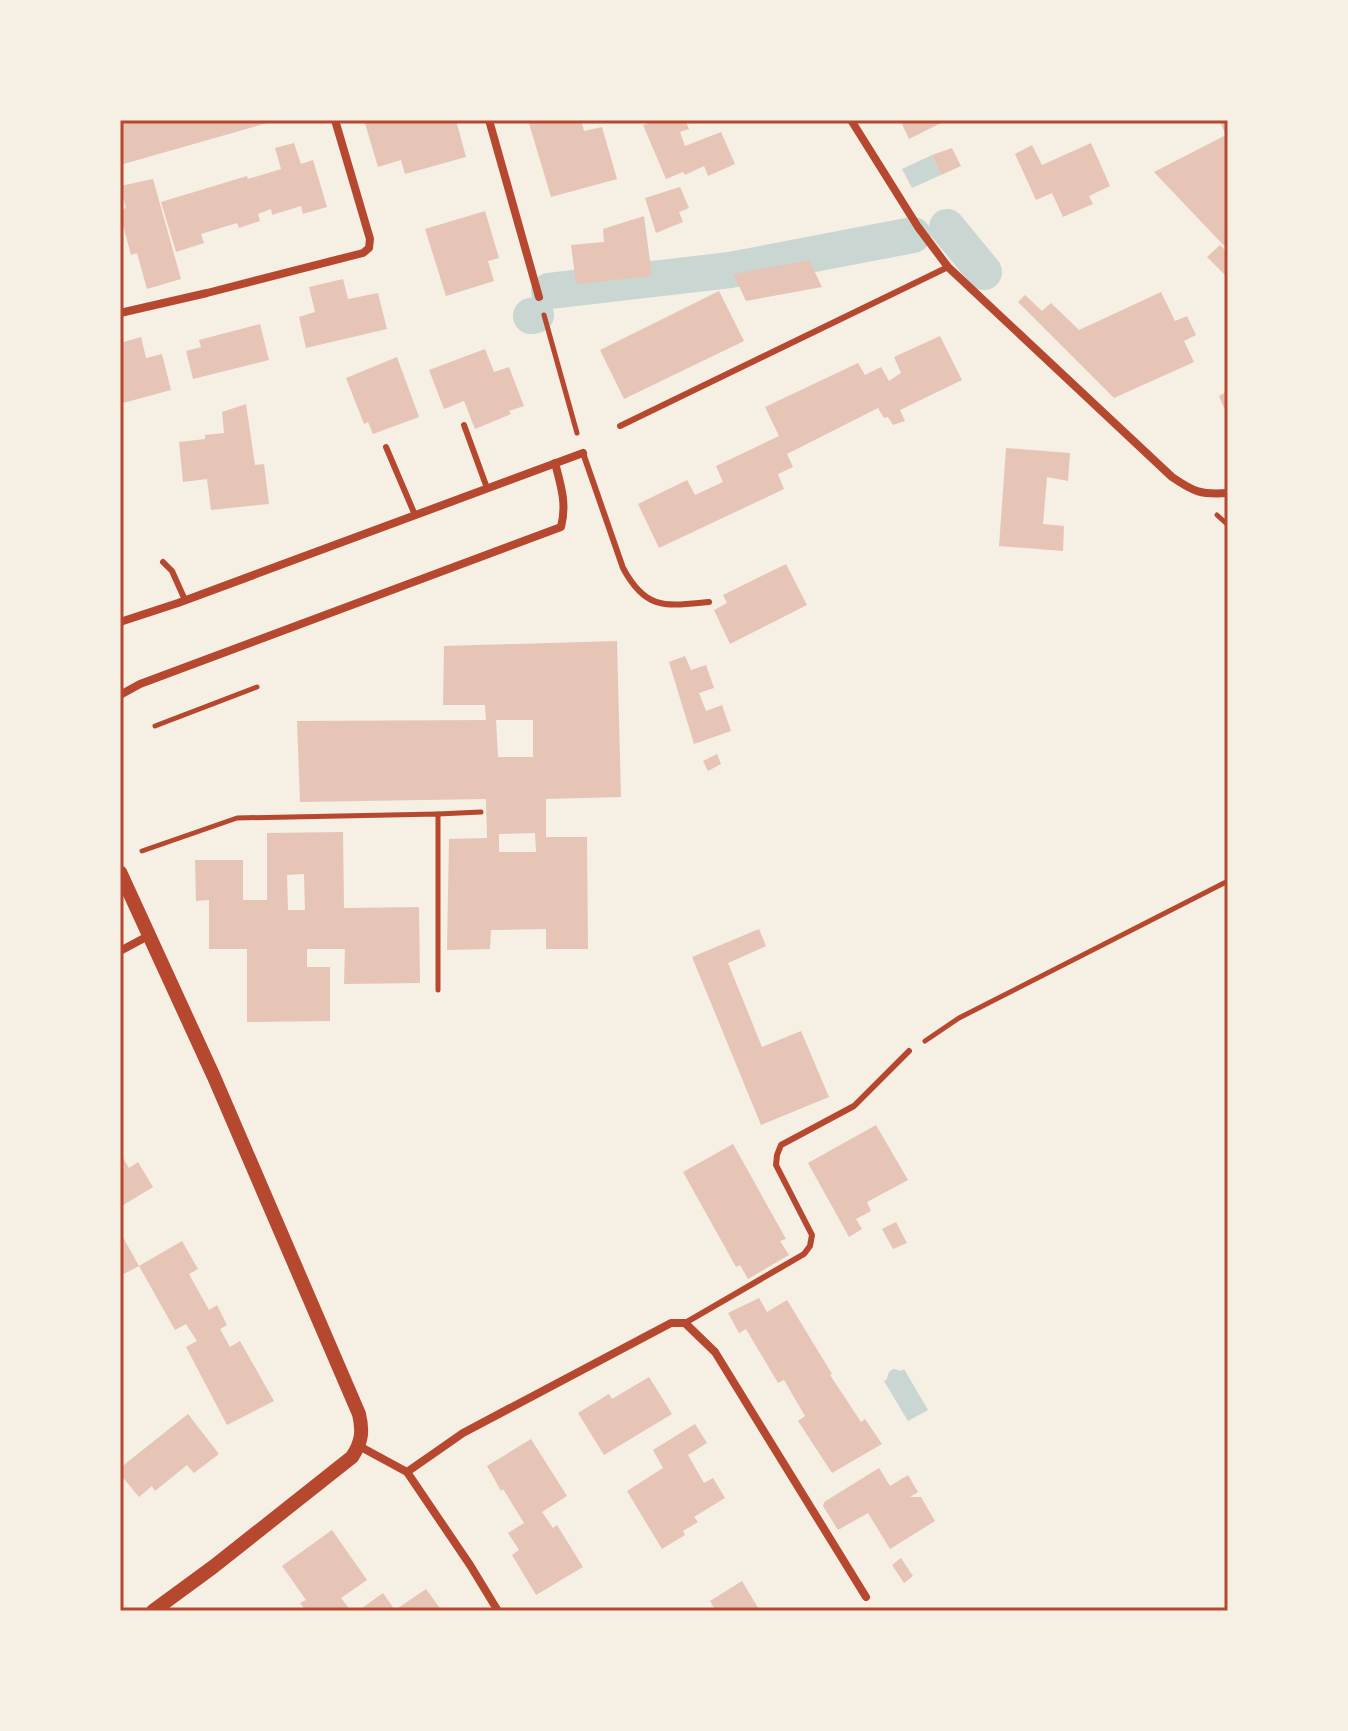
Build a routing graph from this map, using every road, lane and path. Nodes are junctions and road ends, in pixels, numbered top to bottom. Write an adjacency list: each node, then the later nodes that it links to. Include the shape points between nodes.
1 (335, 120): 6 (street, via 369,248)
2 (489, 120): 5 (street)
3 (851, 120): 4 (street)
4 (948, 267): 8 (lane); 13 (street, via 1172,477 1190,489)
5 (539, 297): 10 (path)
6 (120, 313)
7 (464, 425): 12 (lane)
8 (620, 426)
9 (386, 447): 14 (lane)
10 (583, 453): 11 (street); 17 (lane, via 632,585 664,605)
11 (555, 463): 12 (street); 20 (street, via 564,496 561,527)
12 (487, 488): 14 (street)
13 (1228, 493)
14 (415, 515): 16 (street)
15 (163, 562): 16 (lane, via 172,571)
16 (182, 602): 18 (street)
17 (709, 602)
18 (120, 622)
19 (257, 687): 21 (path)
20 (120, 695)
21 (155, 726)
22 (481, 812): 23 (path)
23 (438, 814): 24 (path, via 237,818); 29 (path)
24 (142, 851)
25 (120, 872): 27 (street)
26 (1228, 881): 30 (path, via 959,1018)
27 (148, 936): 28 (street); 32 (street, via 359,1414)
28 (120, 951)
29 (438, 990)
30 (909, 1051): 31 (lane, via 854,1106 781,1145 776,1165 812,1235 804,1254)
31 (685, 1323): 33 (street, via 671,1323 463,1433); 34 (street, via 715,1352)
32 (359, 1446): 33 (street); 35 (street, via 329,1476)
33 (407, 1472): 36 (street)
34 (866, 1597)
35 (153, 1611)
36 (498, 1611)

